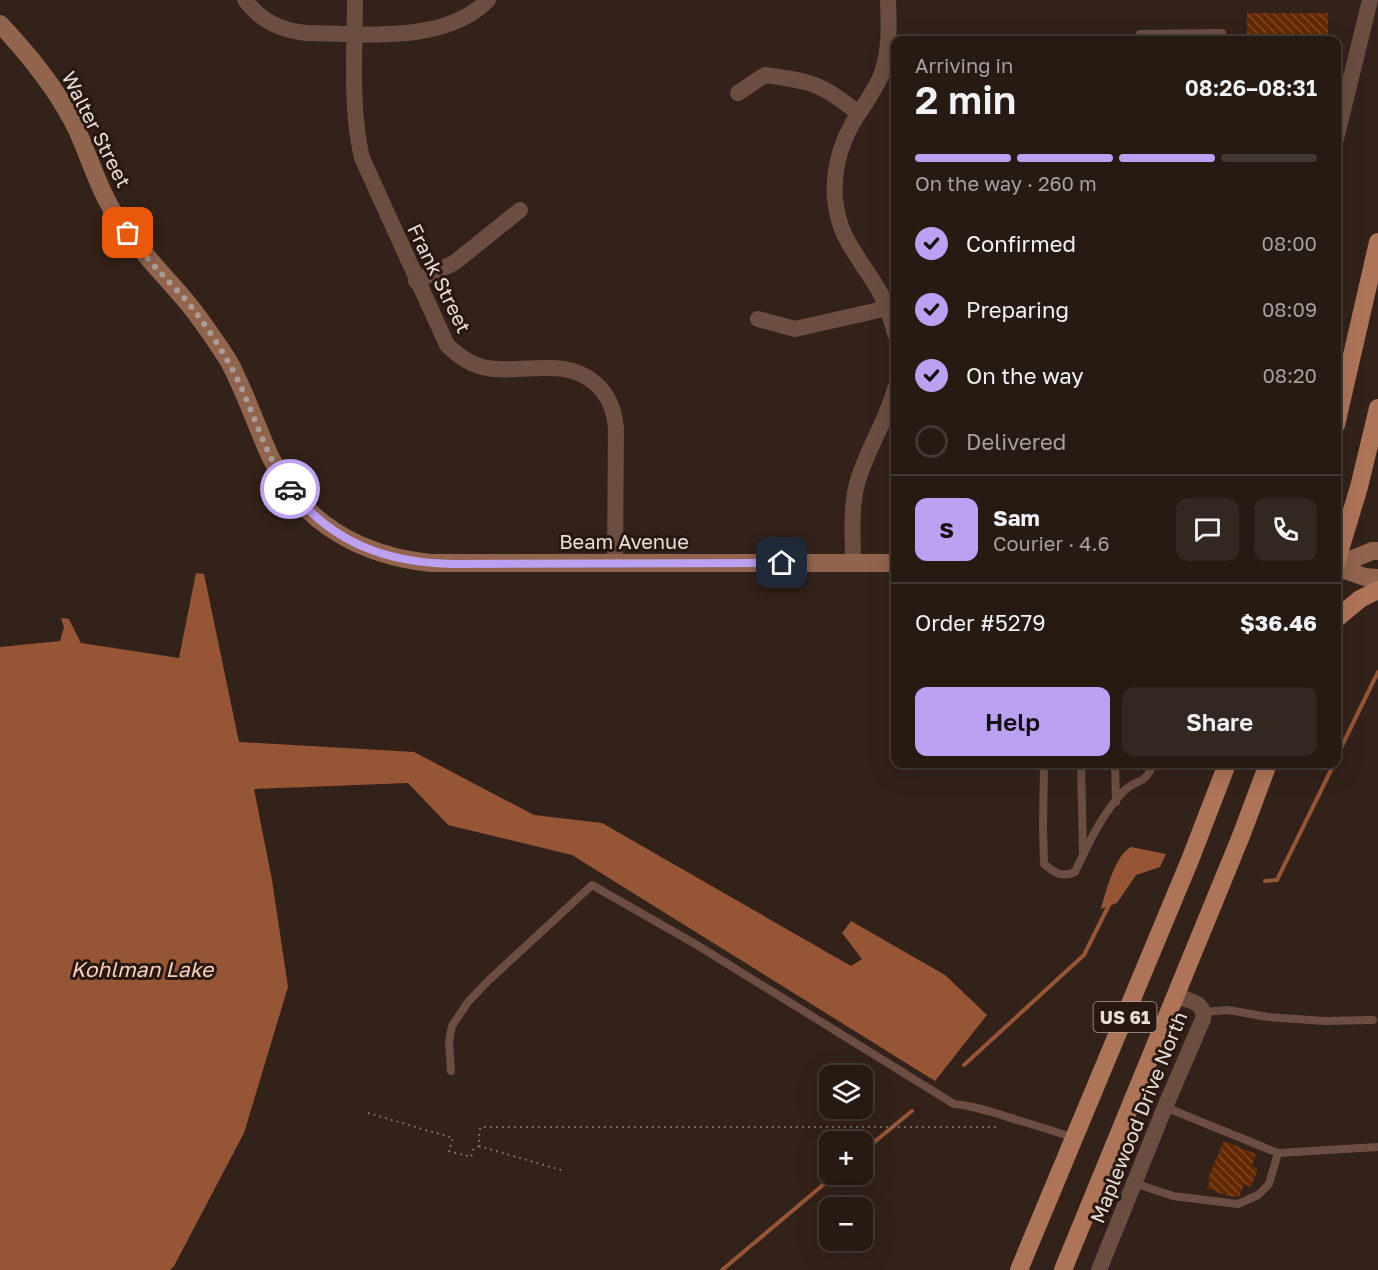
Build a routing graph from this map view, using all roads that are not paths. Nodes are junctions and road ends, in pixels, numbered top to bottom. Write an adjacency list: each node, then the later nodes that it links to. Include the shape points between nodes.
1 (245, 0): 7 (street, via 263,19 291,32)
2 (356, 0): 7 (street, Frank Street)
3 (488, 0): 7 (street, via 468,16 426,31)
4 (888, 0): 11 (street, via 887,54 874,91)
5 (1370, 0): 12 (street)
6 (0, 24): 22 (street, Walter Street, via 23,48 60,100 118,219 137,247 187,302 228,362 284,481 316,518)
7 (356, 33): 15 (street, Frank Street, via 357,136 362,158)
8 (1222, 33): 9 (lane)
9 (1140, 36)
10 (738, 93): 11 (street, via 765,75 795,79 826,88)
11 (858, 113): 16 (street, via 843,141 835,198 844,236)
12 (1341, 117)
13 (520, 210): 15 (street, via 454,263)
14 (1378, 242): 20 (main road)
15 (416, 281): 28 (street, Frank Street, via 447,345 457,355 482,367 565,369 590,379 609,400 616,428)
16 (888, 308): 17 (street); 18 (street, via 795,329)
17 (891, 318)
18 (758, 319)
19 (891, 402): 25 (street, via 855,493)
20 (1341, 403)
21 (1378, 408): 23 (main road)
22 (356, 544): 28 (street, Beam Avenue, via 407,561 431,563)
23 (1341, 548)
24 (1378, 551): 27 (street)
25 (853, 563): 26 (street, Beam Avenue); 28 (street, Beam Avenue)
26 (891, 563)
27 (1341, 563)
28 (615, 564)
29 (1341, 567): 30 (street, via 1365,578)
30 (1378, 578)
31 (1378, 590): 32 (main road)
32 (1341, 615)
33 (1044, 768): 40 (lane, via 1044,864 1057,875 1069,875 1075,872)
34 (1082, 768): 40 (lane)
35 (1115, 768): 39 (lane)
36 (1152, 768): 39 (lane, via 1149,775 1125,790)
37 (1225, 768): 46 (main road, US 61)
38 (1266, 768): 41 (main road, US 61)
39 (1116, 802): 40 (lane)
40 (1083, 855)
41 (1175, 996): 42 (street, Maplewood Drive North, via 1197,1003); 51 (main road, US 61)
42 (1204, 1012): 43 (lane, via 1228,1010 1325,1021); 45 (street, Maplewood Drive North)
43 (1373, 1020)
44 (451, 1071): 46 (lane, via 452,1026 468,1002 592,885 697,945 954,1104)
45 (1165, 1107): 48 (lane); 49 (street, Maplewood Drive North)
46 (1074, 1138): 50 (main road, US 61)
47 (1378, 1146): 48 (lane)
48 (1278, 1153): 49 (lane, via 1269,1184 1258,1195 1238,1204 1173,1196)
49 (1134, 1183): 52 (street, Maplewood Drive North)
50 (1019, 1270)
51 (1063, 1270)
52 (1099, 1270)

